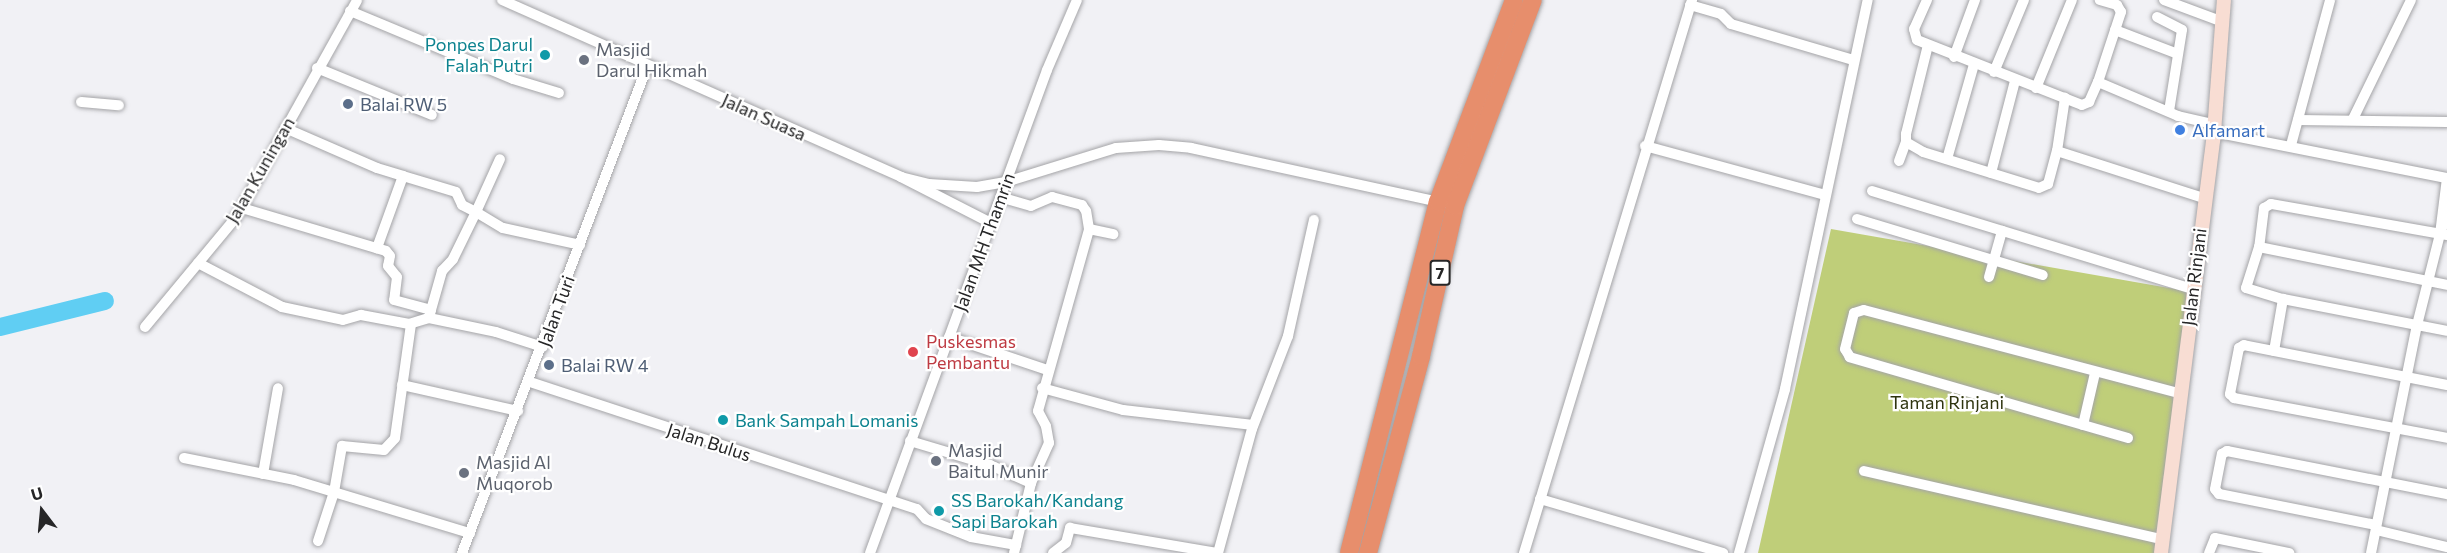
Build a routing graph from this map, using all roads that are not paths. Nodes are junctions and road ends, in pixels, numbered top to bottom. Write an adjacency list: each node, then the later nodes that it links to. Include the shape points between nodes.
1 (357, 0): 17 (street, Jalan Kuningan)
2 (502, 0): 26 (street, Jalan Suasa)
3 (1077, 0): 54 (street, Jalan MH Thamrin)
4 (1514, 0): 59 (highway, 7)
5 (1533, 0): 59 (highway, 7)
6 (1868, 0): 24 (street)
7 (1927, 0): 21 (street, via 1913,34)
8 (1975, 0): 23 (street)
9 (2024, 0): 28 (street)
10 (2072, 0): 31 (street)
11 (2100, 0): 20 (street, via 2121,9)
12 (2164, 0): 19 (street)
13 (2224, 0): 19 (street, Jalan Rinjani)
14 (2330, 0): 39 (street)
15 (2411, 0): 38 (street)
16 (1691, 3): 24 (street, via 1721,14 1731,24); 45 (street)
17 (350, 11): 27 (street, Jalan Kuningan); 32 (street, via 513,79)
18 (2157, 17): 22 (street, via 2182,28)
19 (2223, 22): 41 (street, Jalan Rinjani)
20 (2115, 30): 22 (street); 30 (street)
21 (1928, 45): 23 (street); 43 (street)
22 (2178, 54): 36 (street)
23 (1954, 57): 25 (street)
24 (1853, 60): 56 (street)
25 (1974, 64): 28 (street); 48 (street)
26 (648, 67): 52 (street, Jalan Suasa); 70 (street, Jalan Turi)
27 (317, 68): 37 (street); 42 (street, Jalan Kuningan)
28 (1994, 72): 29 (street)
29 (2015, 81): 31 (street); 50 (street)
30 (2098, 82): 33 (street, via 2085,104); 36 (street)
31 (2036, 88): 33 (street)
32 (559, 93)
33 (2065, 98): 46 (street)
34 (81, 102): 35 (street)
35 (119, 105)
36 (2169, 111): 41 (street)
37 (432, 115)
38 (2353, 119): 39 (street); 40 (street)
39 (2298, 120): 44 (street)
40 (2447, 122)
41 (2214, 124): 44 (street); 58 (street, Jalan Rinjani)
42 (285, 128): 51 (street); 60 (street, Jalan Kuningan)
43 (1906, 142): 48 (street); 49 (street)
44 (2291, 145): 53 (street)
45 (1645, 146): 56 (street); 112 (street)
46 (2058, 151): 50 (street, via 2051,179 2044,188); 58 (street)
47 (500, 159): 62 (street)
48 (1947, 159): 50 (street)
49 (1899, 161)
50 (1990, 173)
51 (403, 176): 62 (street, via 456,192 462,205); 72 (street)
52 (901, 177): 54 (street, via 952,186); 65 (street, Jalan Suasa)
53 (2447, 178): 69 (street)
54 (1006, 182): 57 (street, Jalan MH Thamrin); 59 (street, via 1116,147 1159,145 1191,148)
55 (1872, 191): 67 (street)
56 (1825, 195): 127 (street, via 1785,389)
57 (1000, 197): 65 (street, Jalan MH Thamrin); 66 (street, via 1027,206 1052,197 1082,205)
58 (2203, 198): 79 (street, Jalan Rinjani)
59 (1446, 204): 119 (highway, 7, via 1421,356)
60 (242, 207): 72 (street); 74 (street, Jalan Kuningan)
61 (2447, 212): 69 (street)
62 (476, 213): 70 (street, via 503,228); 81 (street, via 453,260 442,271)
63 (1857, 219): 73 (street)
64 (1314, 220): 99 (street, via 1288,336)
65 (991, 223): 86 (street, Jalan MH Thamrin)
66 (1089, 230): 68 (street); 89 (street)
67 (2002, 231): 73 (street); 79 (street)
68 (1113, 234)
69 (2444, 234): 71 (street, via 2271,204 2264,208); 77 (street)
70 (580, 245): 87 (street, Jalan Turi)
71 (2259, 247): 77 (street); 80 (street, via 2246,288)
72 (377, 248): 81 (street, via 389,254 388,266 396,272 394,300)
73 (1993, 261): 75 (street); 76 (street)
74 (198, 263): 82 (street, via 282,307 343,320 361,315); 84 (street, Jalan Kuningan)
75 (2043, 275)
76 (1989, 277)
77 (2429, 281): 78 (street); 83 (street)
78 (2447, 285)
79 (2192, 286): 97 (street, Jalan Rinjani)
80 (2283, 299): 83 (street); 88 (street)
81 (430, 314): 82 (street); 87 (street)
82 (411, 324): 93 (street)
83 (2417, 325): 85 (street); 91 (street)
84 (145, 327)
85 (2447, 331)
86 (949, 337): 89 (street); 104 (street, Jalan MH Thamrin)
87 (543, 347): 92 (street, Jalan Turi)
88 (2274, 351): 91 (street); 101 (street, via 2240,346 2231,397)
89 (1047, 370): 95 (street)
90 (2095, 373): 97 (street); 100 (street); 100 (street, via 1864,310 1854,313 1845,349 1850,357)
91 (2407, 376): 94 (street); 101 (street)
92 (530, 382): 98 (street, Jalan Turi); 113 (street, Jalan Bulus)
93 (402, 385): 98 (street); 110 (street, via 391,446 384,450 342,446)
94 (2447, 385)
95 (1042, 387): 99 (street, via 1123,410); 109 (street, via 1038,417 1047,426 1050,440)
96 (278, 388): 107 (street)
97 (2181, 394): 116 (street, Jalan Rinjani)
98 (518, 411): 115 (street, Jalan Turi)
99 (1254, 425): 124 (street)
100 (2083, 425): 102 (street)
101 (2396, 427): 103 (street); 108 (street)
102 (2128, 438)
103 (2447, 438)
104 (910, 441): 109 (street, via 990,465); 113 (street, Jalan MH Thamrin)
105 (184, 458): 107 (street)
106 (1864, 471): 116 (street)
107 (262, 474): 110 (street)
108 (2386, 480): 111 (street); 114 (street); 114 (street, via 2227,451 2222,454 2216,489 2219,494)
109 (1031, 483): 120 (street)
110 (334, 492): 115 (street); 117 (street)
111 (2447, 494)
112 (1540, 499): 125 (street); 126 (street)
113 (888, 501): 120 (street, Jalan Bulus, via 917,508 926,519 971,537); 122 (street, Jalan MH Thamrin)
114 (2376, 527): 118 (street); 131 (street)
115 (470, 533): 121 (street, Jalan Turi)
116 (2163, 538): 128 (street, Jalan Rinjani)
117 (318, 541)
118 (2447, 547)
119 (1360, 549)
120 (1018, 550)
121 (462, 553)
122 (870, 553)
123 (1053, 553): 124 (street, via 1066,543 1070,528)
124 (1218, 553)
125 (1524, 553)
126 (1723, 553)
127 (1739, 553)
128 (2161, 553)
129 (2209, 553): 130 (street, via 2215,538)
130 (2289, 553)
131 (2371, 553)

